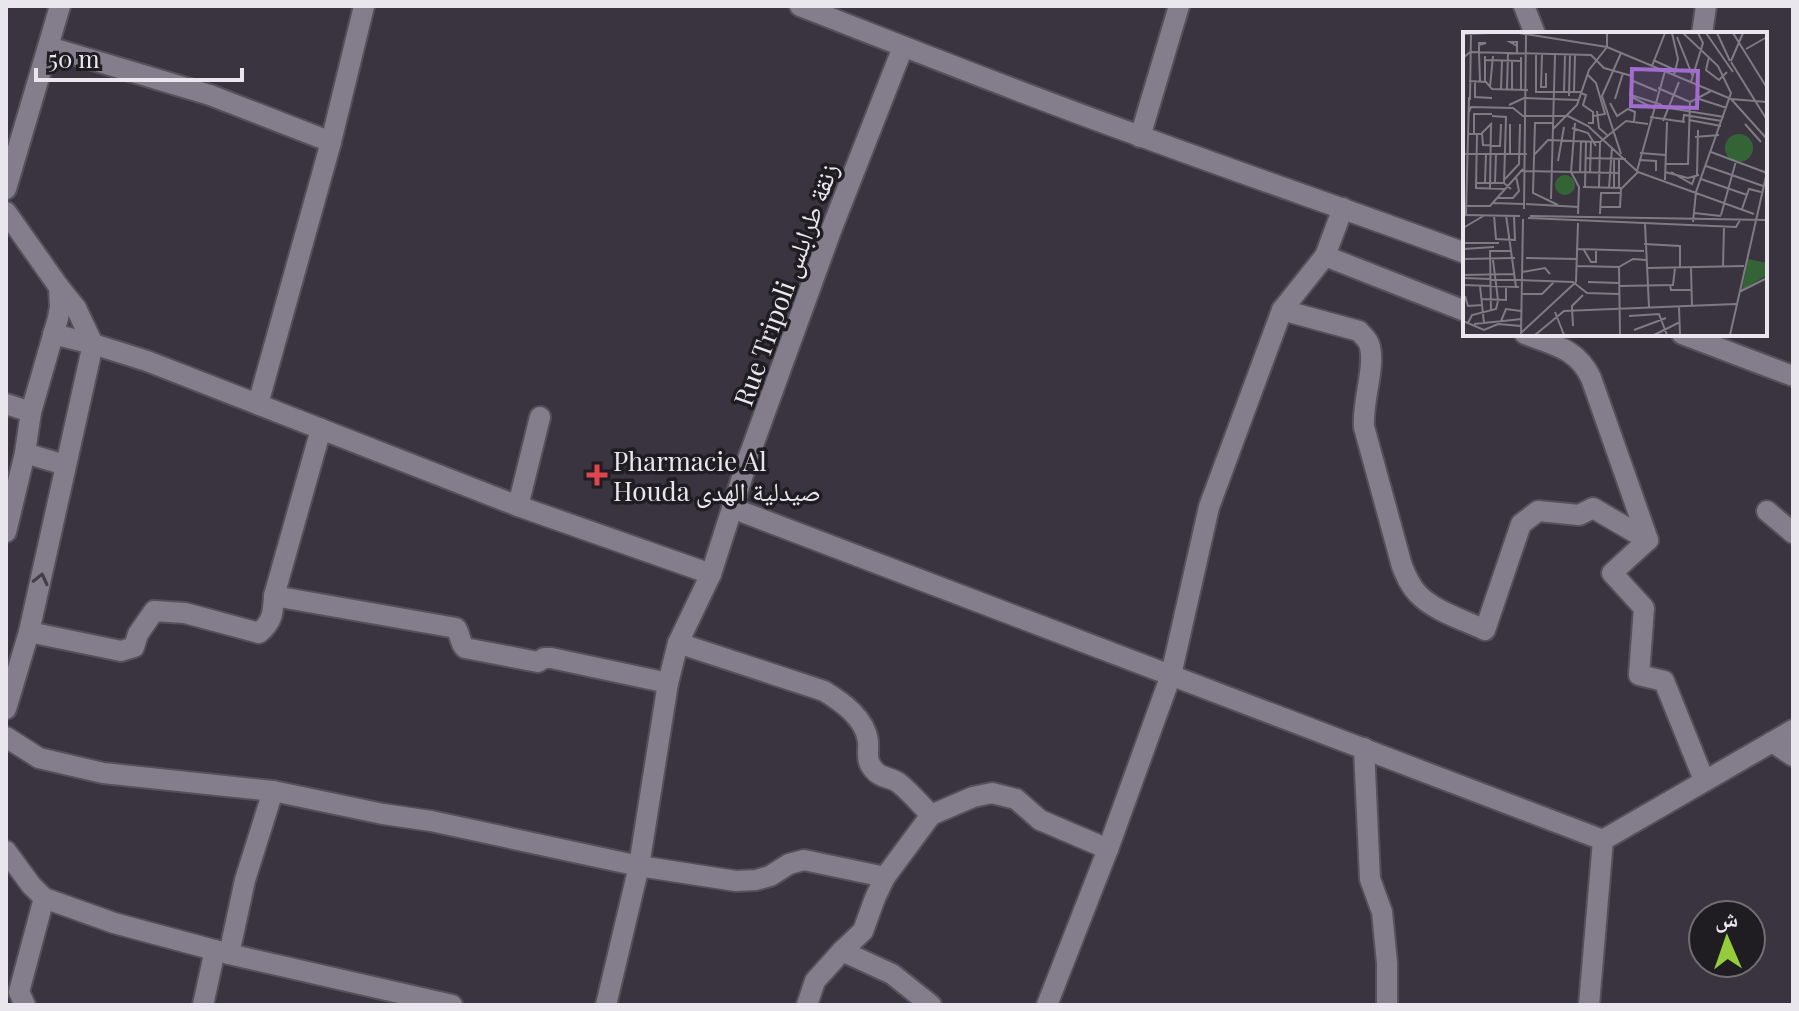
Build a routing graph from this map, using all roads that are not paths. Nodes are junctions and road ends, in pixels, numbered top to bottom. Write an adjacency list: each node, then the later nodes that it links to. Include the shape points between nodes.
1 (60, 6): 10 (street)
2 (364, 6): 13 (street)
3 (800, 6): 7 (street)
4 (1179, 6): 12 (street)
5 (1524, 6): 8 (street)
6 (1706, 6): 9 (street)
7 (844, 14): 11 (street)
8 (1534, 32)
9 (1702, 32)
10 (49, 47): 13 (street, via 210,95); 14 (street)
11 (903, 47): 12 (street); 35 (street, Rue Tripoli زنقة طرابلس)
12 (1140, 137): 15 (street)
13 (331, 142): 28 (street)
14 (6, 189)
15 (1343, 208): 17 (street); 18 (street)
16 (6, 212): 19 (street)
17 (1463, 252)
18 (1325, 256): 20 (street); 21 (street)
19 (59, 287): 22 (street); 25 (street)
20 (1282, 310): 39 (street, via 1359,331 1371,347 1364,427 1402,566 1418,594 1432,605 1485,630 1521,524 1538,511 1579,515 1593,508); 44 (street, via 1209,507)
21 (1463, 310)
22 (53, 334): 25 (street); 29 (street)
23 (1530, 336): 39 (street, via 1567,350 1586,367)
24 (1687, 336): 26 (street)
25 (93, 344): 28 (street); 33 (street)
26 (1793, 376)
27 (6, 404): 29 (street)
28 (258, 404): 31 (street)
29 (31, 412): 32 (street)
30 (540, 417): 34 (street)
31 (321, 429): 34 (street); 41 (street)
32 (25, 453): 33 (street); 37 (street)
33 (65, 465): 42 (street, one-way to 33)
34 (518, 506): 40 (street)
35 (732, 508): 40 (street, Rue Tripoli زنقة طرابلس); 44 (street)
36 (1767, 511): 38 (street)
37 (6, 532)
38 (1793, 533)
39 (1648, 540): 52 (street, via 1612,573 1644,608 1639,675 1664,681)
40 (711, 574): 43 (street, Rue Tripoli زنقة طرابلس)
41 (274, 596): 42 (street, via 273,615 259,633 185,613 154,611 134,647 121,651); 45 (street, via 456,628 465,648 538,662 551,658)
42 (29, 632): 46 (street)
43 (678, 643): 45 (street, Rue Tripoli زنقة طرابلس); 54 (street, via 839,700 861,724 868,739 867,761 875,773 898,781)
44 (1171, 675): 50 (street); 56 (street)
45 (668, 683): 58 (street, Rue Tripoli زنقة طرابلس)
46 (6, 709)
47 (1793, 730): 49 (street)
48 (6, 737): 53 (street, via 39,758 103,773)
49 (1772, 742): 51 (street); 52 (street)
50 (1364, 748): 55 (street); 70 (street, via 1370,879 1384,925)
51 (1793, 756)
52 (1704, 780): 55 (street)
53 (273, 791): 58 (street); 62 (street)
54 (931, 815): 56 (street, via 992,793 1016,799 1040,820); 59 (street)
55 (1603, 840): 71 (street)
56 (1108, 849): 69 (street)
57 (6, 851): 60 (street)
58 (639, 866): 59 (street, via 736,881 770,876 804,860); 66 (street, Rue Tripoli زنقة طرابلس)
59 (885, 877): 61 (street, via 863,931)
60 (44, 898): 62 (street); 63 (street, via 19,992)
61 (842, 951): 67 (street, via 815,981); 68 (street, via 892,974)
62 (222, 952): 64 (street); 65 (street)
63 (25, 1005)
64 (203, 1005)
65 (452, 1005)
66 (606, 1005)
67 (807, 1005)
68 (931, 1005)
69 (1047, 1005)
70 (1387, 1005)
71 (1589, 1005)

